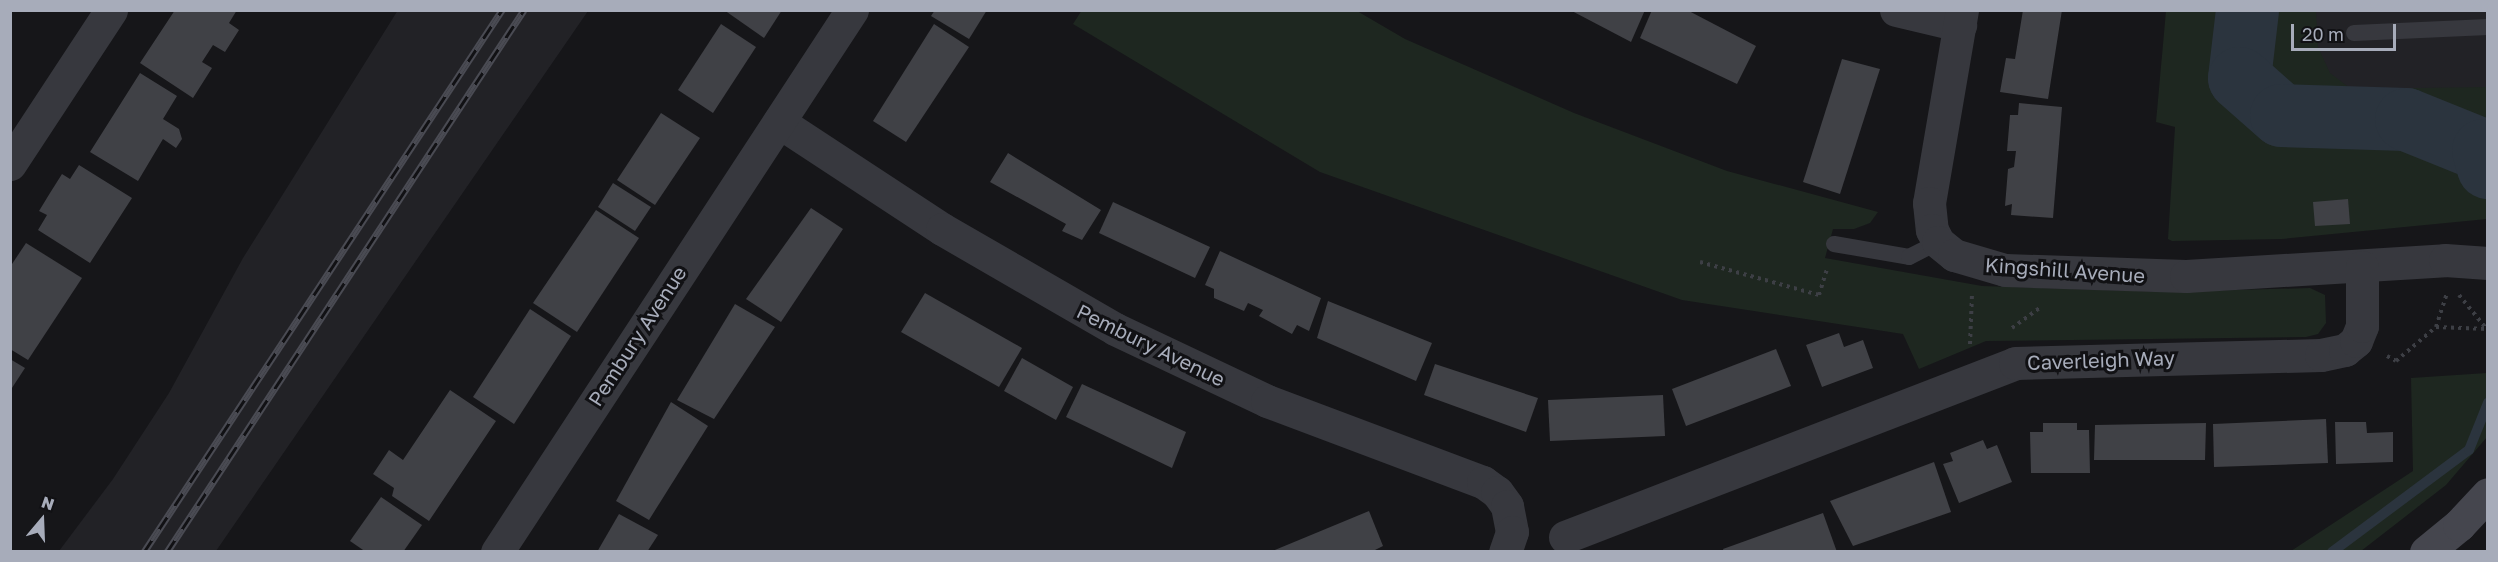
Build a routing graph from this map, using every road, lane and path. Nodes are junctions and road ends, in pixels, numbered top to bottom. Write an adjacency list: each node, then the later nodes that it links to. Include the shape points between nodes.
1 (111, 10): 8 (street)
2 (852, 10): 7 (street, Pembury Avenue)
3 (1896, 10): 4 (street)
4 (1961, 18): 9 (street, via 1929,204 1932,230)
5 (2487, 27): 6 (lane)
6 (2354, 33)
7 (779, 122): 23 (street, Pembury Avenue, via 942,229 1115,329 1266,401 1483,482 1507,506 1512,532); 24 (street, Pembury Avenue)
8 (10, 164)
9 (1938, 242): 10 (lane, via 1909,257); 13 (street, Kingshill Avenue)
10 (1834, 244): 11 (path, via 1819,295)
11 (1700, 262)
12 (2487, 262): 14 (street, via 2461,259)
13 (1974, 264): 15 (street, Kingshill Avenue); 20 (path, via 1970,351)
14 (2362, 267): 15 (street, Kingshill Avenue, via 2186,276); 19 (street, via 2364,308)
15 (2062, 274): 18 (path, via 2060,293)
16 (2457, 293): 17 (path)
17 (2486, 328): 19 (path, via 2436,327 2396,361)
18 (2008, 331)
19 (2356, 341): 22 (street, Caverleigh Way, via 2346,350 2321,355 2015,363)
20 (1980, 347)
21 (2487, 494): 25 (street, via 2459,525)
22 (1565, 537)
23 (1507, 549)
24 (497, 552)
25 (2426, 552)

